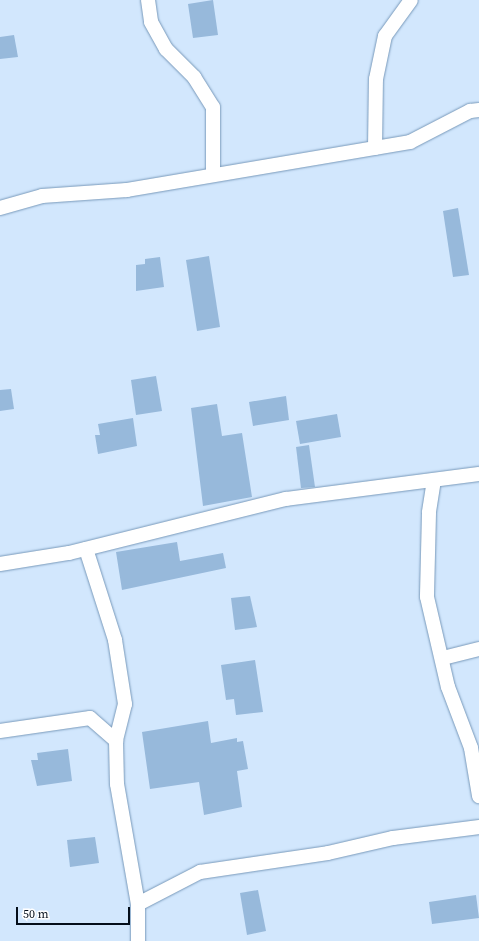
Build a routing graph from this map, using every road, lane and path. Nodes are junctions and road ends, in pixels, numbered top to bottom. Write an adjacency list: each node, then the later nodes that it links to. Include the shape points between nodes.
1 (148, 0): 5 (street, via 150,22 166,49 194,77 213,107)
2 (411, 0): 4 (street, via 384,36 376,78)
3 (479, 110): 4 (street, via 470,111 410,142)
4 (375, 148): 5 (street)
5 (213, 174): 6 (street, via 127,190 42,196)
6 (0, 208)
7 (479, 474): 8 (street)
8 (434, 480): 9 (street, via 286,499); 12 (street, via 429,513 427,597)
9 (86, 549): 10 (street); 14 (street, via 115,640 125,704)
10 (0, 564)
11 (479, 649): 12 (street)
12 (443, 658): 15 (street, via 448,687 471,748)
13 (0, 731): 14 (street, via 90,718)
14 (116, 741): 17 (street, via 117,784)
15 (479, 796)
16 (479, 827): 17 (street, via 393,838 328,852 200,872)
17 (138, 904): 18 (street)
18 (138, 941)

